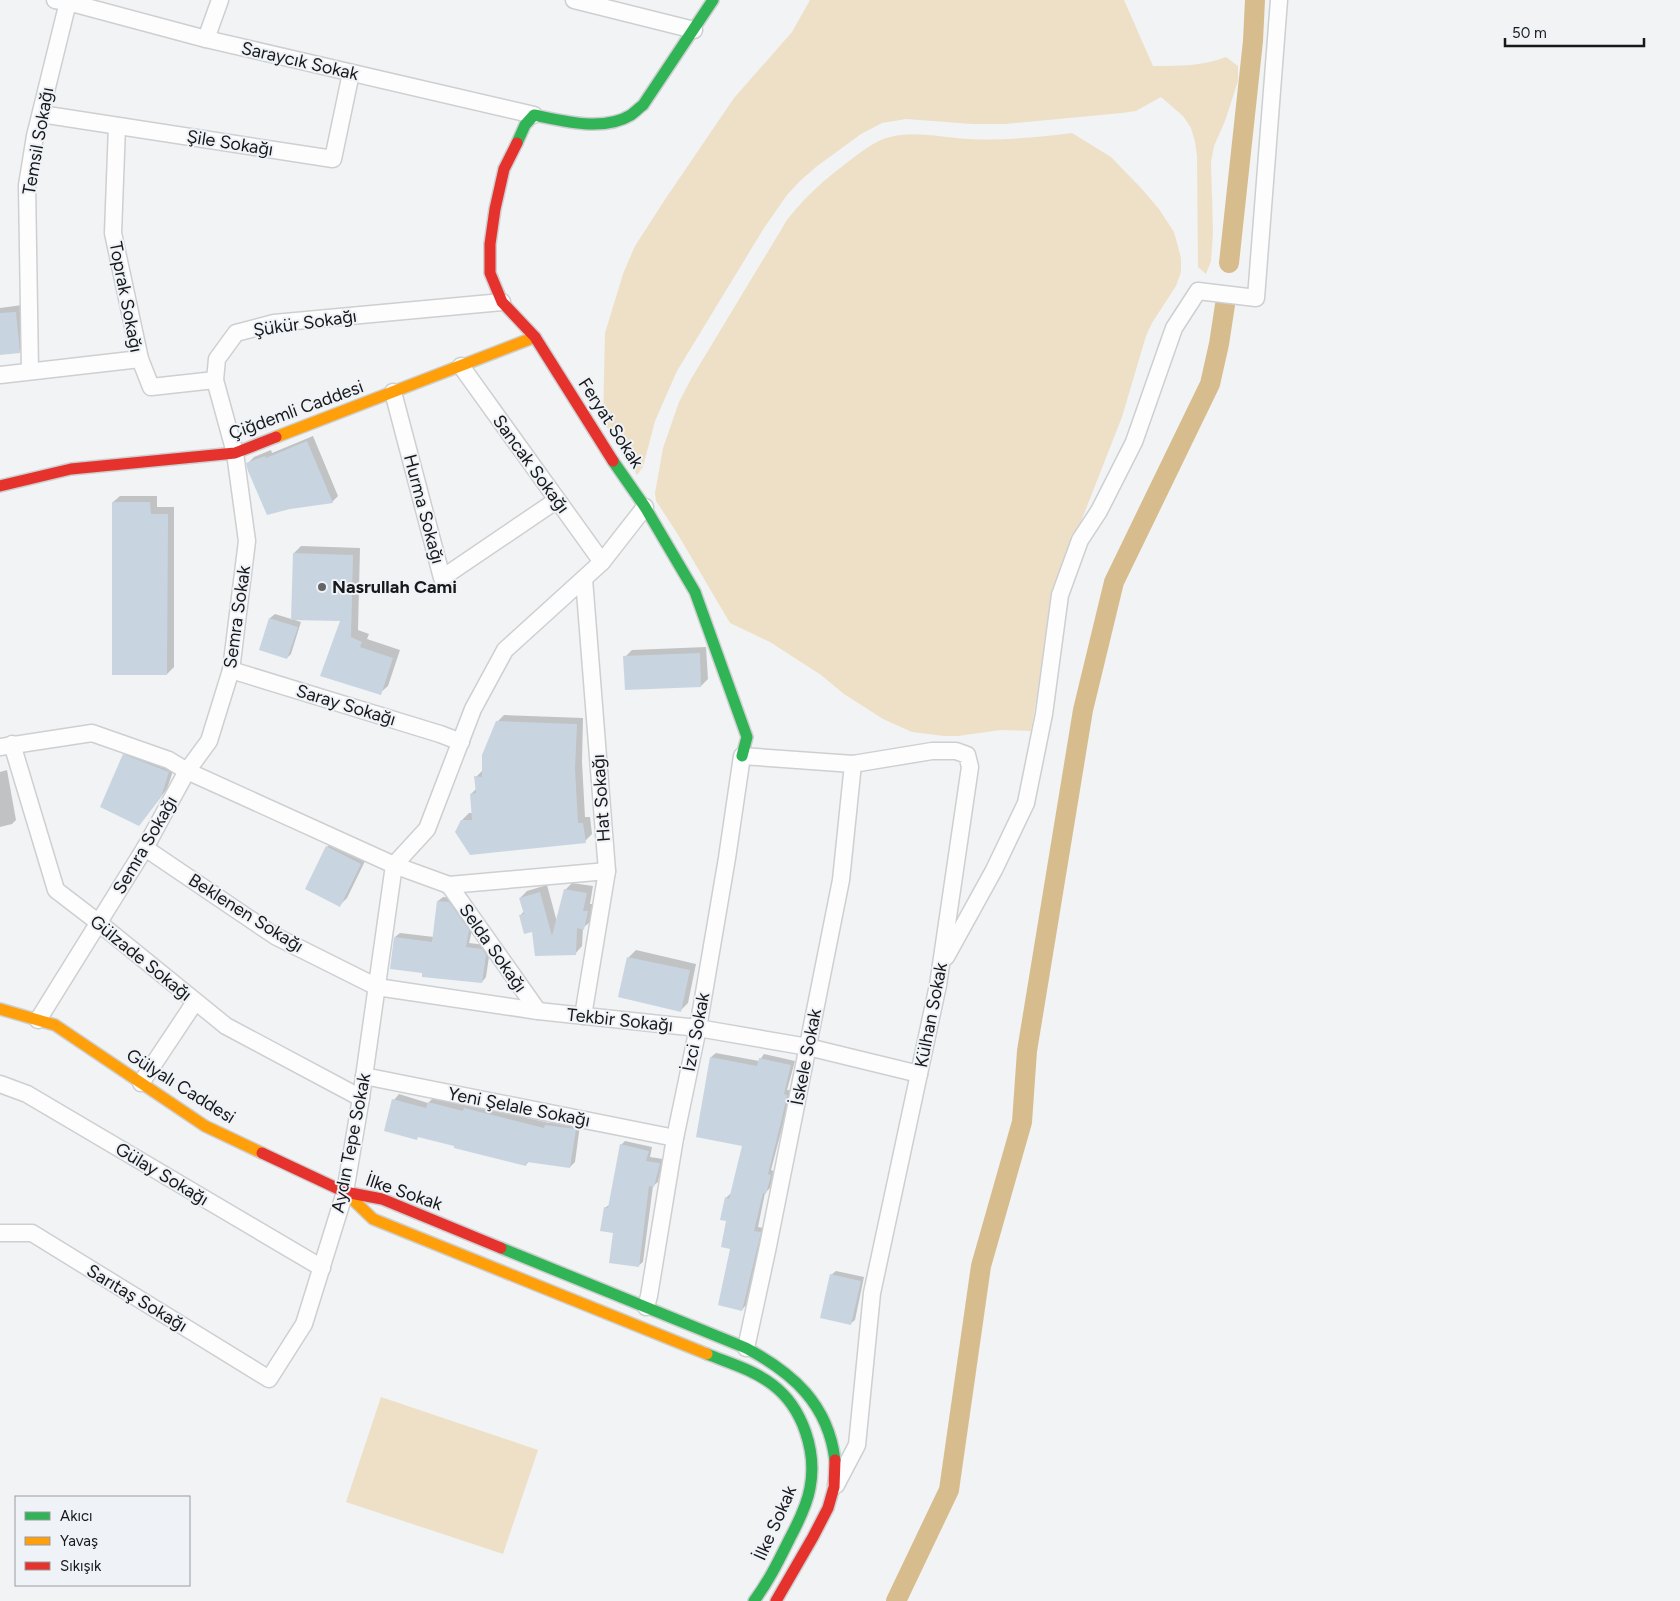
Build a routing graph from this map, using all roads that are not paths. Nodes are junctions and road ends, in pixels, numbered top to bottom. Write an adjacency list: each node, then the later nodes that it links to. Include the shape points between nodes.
1 (220, 0): 7 (street)
2 (574, 0): 6 (street)
3 (713, 0): 6 (street)
4 (1279, 0): 37 (street, via 1256,298 1198,291 1174,328 1134,442 1099,511 1080,540 1060,595 1044,714 1026,803 994,870)
5 (61, 1): 7 (street, Saraycık Sokak); 9 (street, Temsil Sokağı)
6 (694, 30): 10 (street, via 643,105 630,116 586,124)
7 (206, 39): 8 (street, Saraycık Sokak)
8 (351, 74): 10 (street, Saraycık Sokak); 11 (street, Şile Sokağı, via 333,159)
9 (40, 114): 11 (street, Şile Sokağı); 16 (street, Temsil Sokağı, via 27,185)
10 (534, 115): 12 (street, Feryat Sokak, via 525,124 504,169 495,209 490,273)
11 (117, 126): 14 (street, Toprak Sokağı, via 113,233)
12 (502, 302): 13 (street, Feryat Sokak); 18 (street, Şükür Sokağı, via 274,323 236,333 218,358)
13 (535, 337): 15 (street, Çiğdemli Caddesi); 23 (street, Feryat Sokak)
14 (140, 359): 16 (street, Toprak Sokağı); 18 (street, via 151,387)
15 (460, 366): 19 (street, Çiğdemli Caddesi); 22 (street, Sancak Sokağı)
16 (30, 371): 17 (street, Toprak Sokağı)
17 (0, 375)
18 (215, 380): 20 (street, Şükür Sokağı)
19 (393, 392): 20 (street, Çiğdemli Caddesi); 22 (street, Hurma Sokağı, via 442,578)
20 (235, 453): 21 (street, Çiğdemli Caddesi, via 71,469); 26 (street, Semra Sokak, via 247,541)
21 (0, 486)
22 (557, 500): 24 (street, Sancak Sokağı)
23 (645, 507): 24 (street); 29 (street, Feryat Sokak, via 695,592 747,737)
24 (602, 562): 25 (street)
25 (584, 578): 27 (street, via 505,650); 34 (street, Hat Sokağı)
26 (231, 670): 27 (street, Saray Sokağı); 31 (street, Semra Sokak, via 209,741)
27 (460, 742): 33 (street, via 427,829)
28 (6, 745): 31 (street, via 92,733 170,760); 36 (street, Gülzade Sokağı, via 56,890)
29 (742, 756): 30 (street, Külhan Sokak); 44 (street, İzci Sokak)
30 (852, 764): 37 (street, Külhan Sokak, via 932,751 956,750 967,755 970,767); 45 (street, İskele Sokak, via 841,880)
31 (187, 771): 32 (street, Semra Sokağı); 33 (street)
32 (144, 848): 36 (street, Semra Sokağı); 38 (street, Beklenen Sokağı, via 275,936)
33 (394, 865): 35 (street); 38 (street, Aydın Tepe Sokak)
34 (606, 871): 35 (street); 42 (street, Hat Sokağı)
35 (449, 885): 41 (street, Selda Sokağı)
36 (99, 923): 39 (street, Gülzade Sokağı); 43 (street, Semra Sokağı)
37 (941, 965): 46 (street, Külhan Sokak)
38 (377, 987): 41 (street, Tekbir Sokağı); 47 (street, Aydın Tepe Sokak)
39 (195, 1002): 48 (street); 50 (street, Gülzade Sokağı, via 226,1026)
40 (0, 1009): 43 (street, Gülyalı Caddesi)
41 (538, 1011): 42 (street, Tekbir Sokağı)
42 (583, 1016): 44 (street, Tekbir Sokağı)
43 (38, 1020): 48 (street, Gülyalı Caddesi, via 55,1025)
44 (698, 1028): 45 (street, Tekbir Sokağı); 51 (street, İzci Sokak)
45 (808, 1047): 46 (street, Tekbir Sokağı); 57 (street, İskele Sokak)
46 (920, 1074): 59 (street, Külhan Sokak, via 872,1293 857,1445)
47 (364, 1076): 50 (street, Aydın Tepe Sokak); 51 (street, Yeni Şelale Sokağı)
48 (141, 1083): 52 (street, Gülyalı Caddesi, via 205,1126)
49 (0, 1084): 54 (street, Gülay Sokağı, via 27,1094)
50 (361, 1098): 52 (street, Aydın Tepe Sokak)
51 (675, 1138): 55 (street, İzci Sokak)
52 (345, 1192): 54 (street, Aydın Tepe Sokak); 55 (street, İlke Sokak, via 382,1199); 56 (street, İlke Sokak, via 373,1219)
53 (0, 1233): 58 (street, Sarıtaş Sokağı, via 32,1233)
54 (322, 1268): 58 (street, Aydın Tepe Sokak, via 304,1324)
55 (646, 1307): 56 (street); 57 (street, İlke Sokak)
56 (638, 1328): 60 (street, İlke Sokak, via 743,1368 772,1386 795,1408 812,1462 810,1488 799,1520 768,1582)
57 (746, 1348): 59 (street, İlke Sokak, via 792,1376 814,1399 828,1429 837,1464)
58 (269, 1379)
59 (833, 1492): 61 (street, İlke Sokak, via 819,1526)
60 (754, 1601)
61 (776, 1601)

